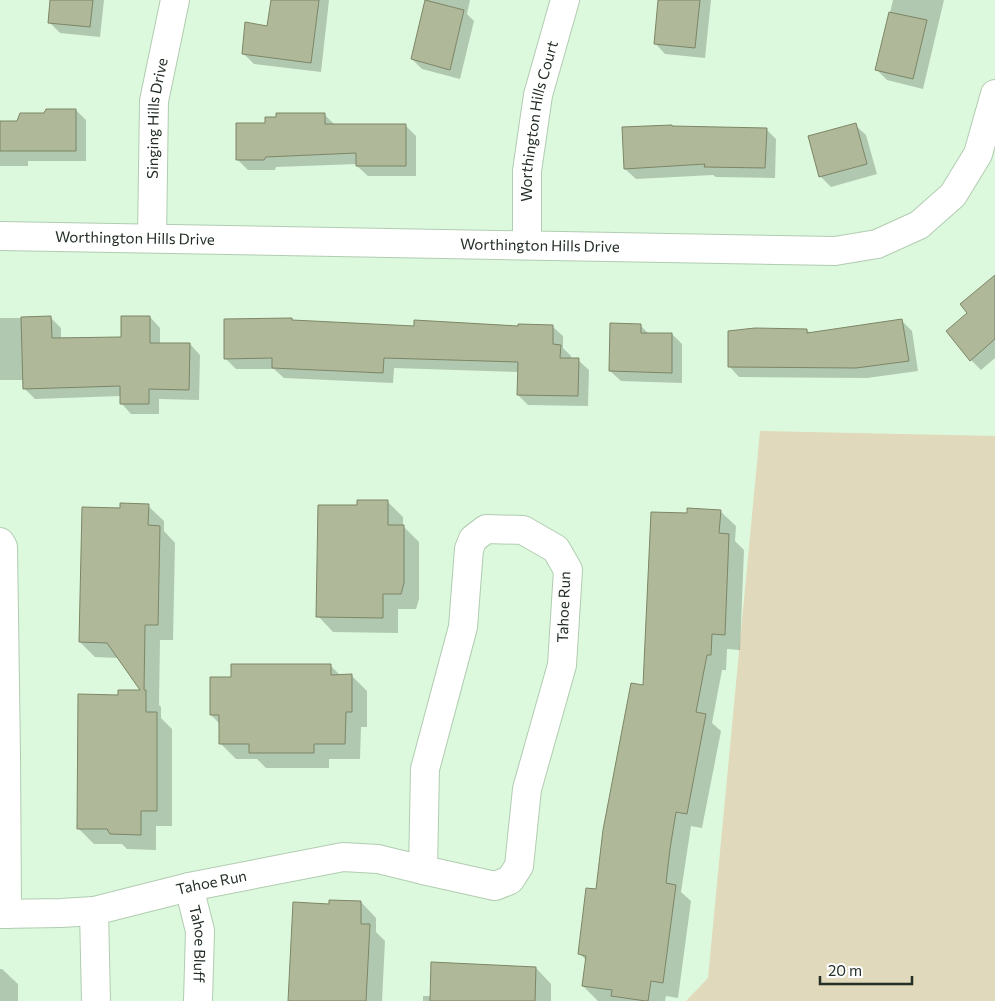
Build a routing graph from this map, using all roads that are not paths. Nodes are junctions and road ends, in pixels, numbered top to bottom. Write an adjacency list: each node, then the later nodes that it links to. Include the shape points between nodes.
1 (175, 0): 5 (street, Singing Hills Drive, via 154,100)
2 (565, 0): 6 (street, Worthington Hills Court, via 538,95 527,171)
3 (994, 105): 6 (street, Worthington Hills Drive, via 978,154 953,195 919,225 877,244 834,250)
4 (0, 236): 5 (street, Worthington Hills Drive)
5 (152, 238): 6 (street, Worthington Hills Drive)
6 (527, 245)
7 (0, 542): 8 (street, via 3,547)
8 (3, 755): 12 (street)
9 (424, 870): 9 (street, Tahoe Run, via 495,886 510,880 519,866 527,789 562,665 568,570 556,549 523,530 486,528 473,539 469,549 463,627 425,769); 10 (street, Tahoe Run, via 378,859 344,857)
10 (189, 887): 11 (street, Tahoe Run); 14 (street, Tahoe Bluff, via 200,931)
11 (94, 911): 12 (street, Tahoe Run); 13 (street)
12 (3, 914)
13 (96, 1001)
14 (198, 1001)

